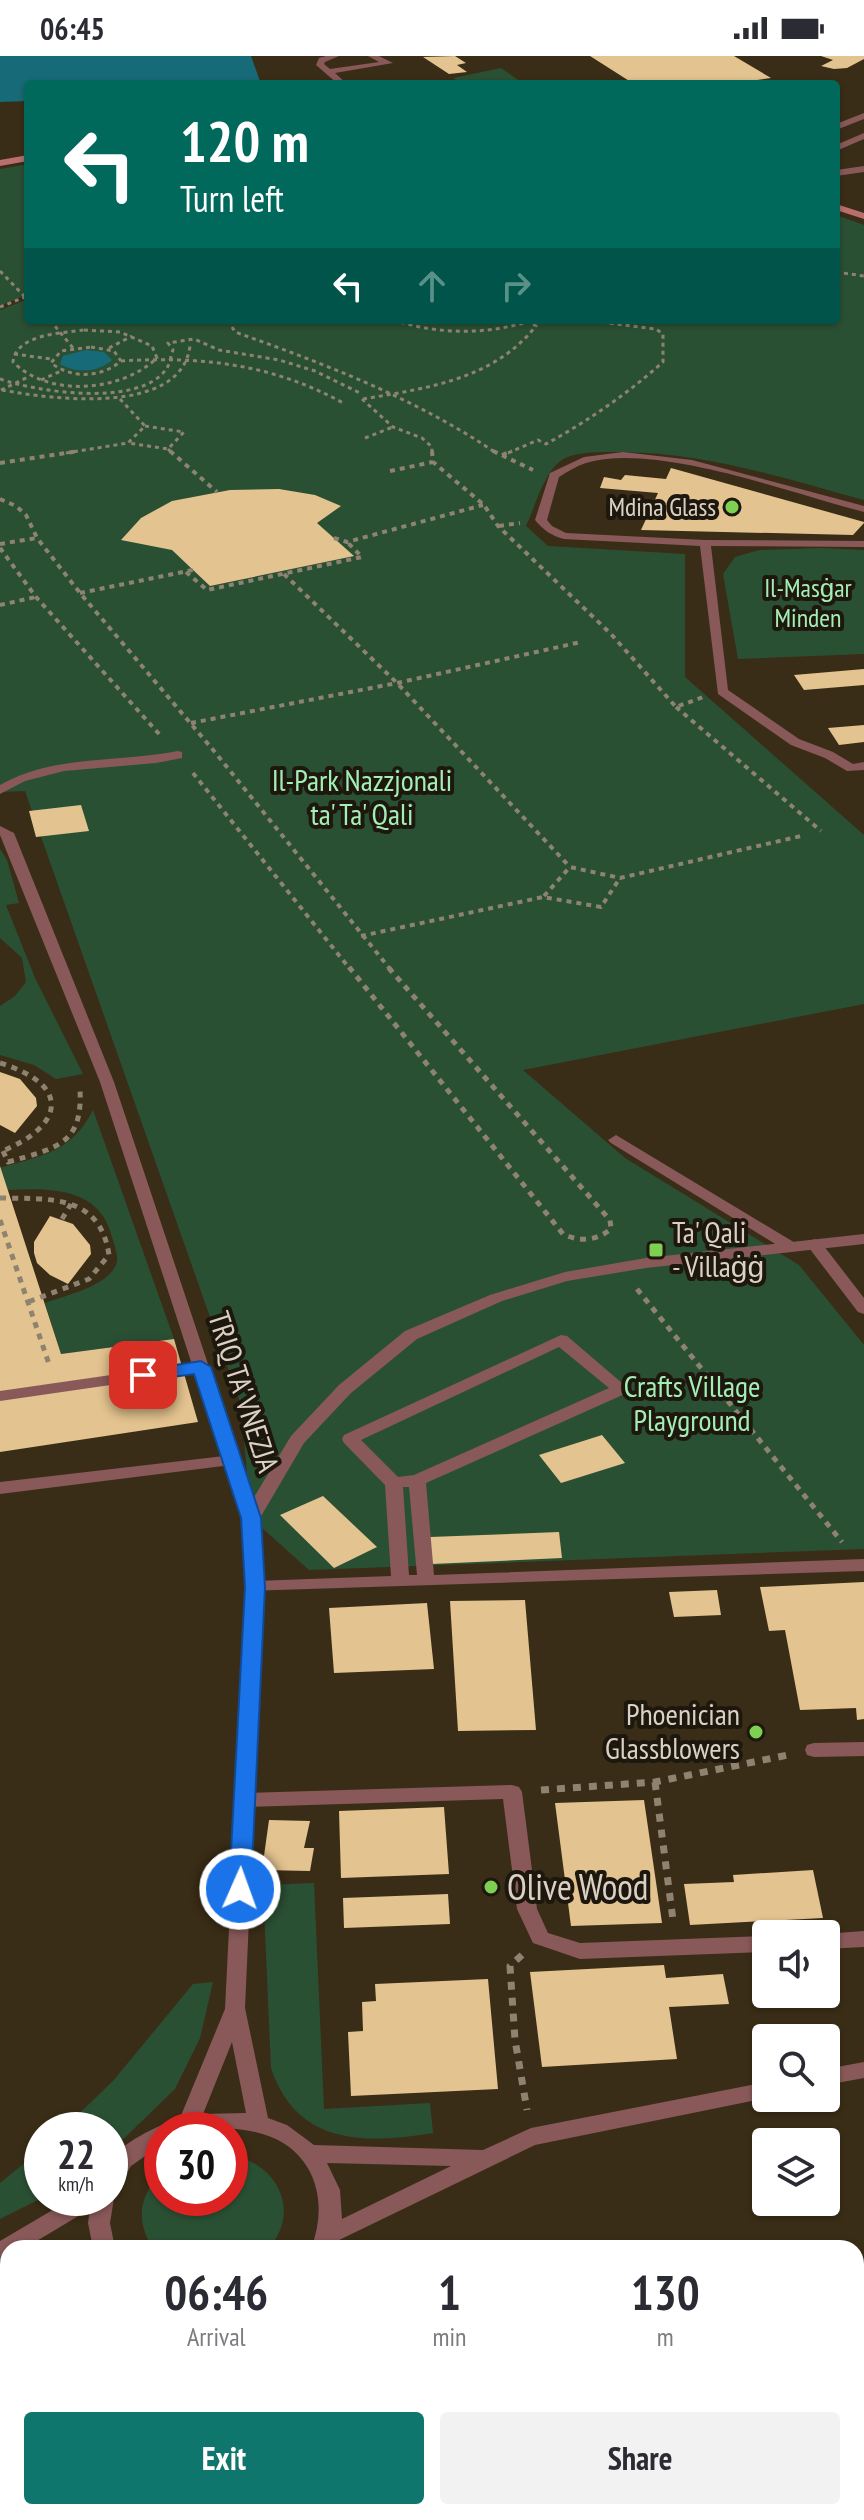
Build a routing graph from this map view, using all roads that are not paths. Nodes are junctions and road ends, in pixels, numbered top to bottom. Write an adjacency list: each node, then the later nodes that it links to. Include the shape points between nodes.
1 (335, 56): 3 (street, via 322,60 320,65)
2 (372, 56): 3 (street, via 389,63)
3 (328, 72): 4 (street)
4 (338, 80)
5 (864, 116): 6 (street)
6 (840, 125)
7 (864, 136): 8 (street)
8 (860, 147): 9 (street)
9 (840, 148)
10 (24, 159): 11 (main road)
11 (0, 163)
12 (864, 169): 13 (street)
13 (840, 172)
14 (840, 208): 15 (main road)
15 (864, 216)
16 (864, 509): 17 (street, via 645,456 590,458 554,475 541,520 564,536)
17 (705, 543): 18 (street); 20 (street, via 722,691 795,742 851,768)
18 (864, 544)
19 (178, 755): 21 (street, via 41,770)
20 (864, 766)
21 (0, 790)
22 (0, 830): 28 (street, TRIQ TA' VNEZJA, via 7,833 107,1082)
23 (616, 1140): 26 (street)
24 (864, 1239): 25 (street)
25 (814, 1244): 26 (street); 27 (street)
26 (791, 1247): 34 (street, via 565,1277 496,1298 411,1335 345,1389 297,1440)
27 (864, 1309)
28 (201, 1367): 29 (street); 30 (street, TRIQ TA' VNEZJA)
29 (0, 1396)
30 (233, 1460): 33 (street); 34 (street, TRIQ TA' VNEZJA)
31 (417, 1480): 32 (street); 32 (street, via 621,1389 561,1340 350,1439); 37 (street)
32 (394, 1483): 36 (street)
33 (0, 1488)
34 (251, 1518): 38 (street, TRIQ TA' VNEZJA)
35 (862, 1565): 37 (street)
36 (400, 1581): 37 (street); 38 (street)
37 (426, 1581)
38 (255, 1587): 41 (street, TRIQ TA' VNEZJA)
39 (864, 1749): 40 (street)
40 (814, 1750)
41 (243, 1800): 44 (street, via 512,1792 527,1909 540,1938 580,1951); 45 (street, TRIQ TA' VNEZJA)
42 (864, 1939): 43 (street)
43 (840, 1940)
44 (752, 1945)
45 (235, 2008): 49 (street, TRIQ TA' VNEZJA); 51 (street, TRIQ TA' VNEZJA)
46 (864, 2070): 47 (street)
47 (840, 2074)
48 (752, 2093): 53 (street, via 531,2137)
49 (186, 2112)
50 (248, 2124): 51 (street)
51 (259, 2124): 52 (street)
52 (310, 2154): 53 (street); 58 (street, via 326,2177 332,2202)
53 (486, 2158): 59 (street)
54 (62, 2216): 56 (street)
55 (100, 2216): 57 (street)
56 (23, 2240)
57 (102, 2240)
58 (325, 2240)
59 (329, 2240)

